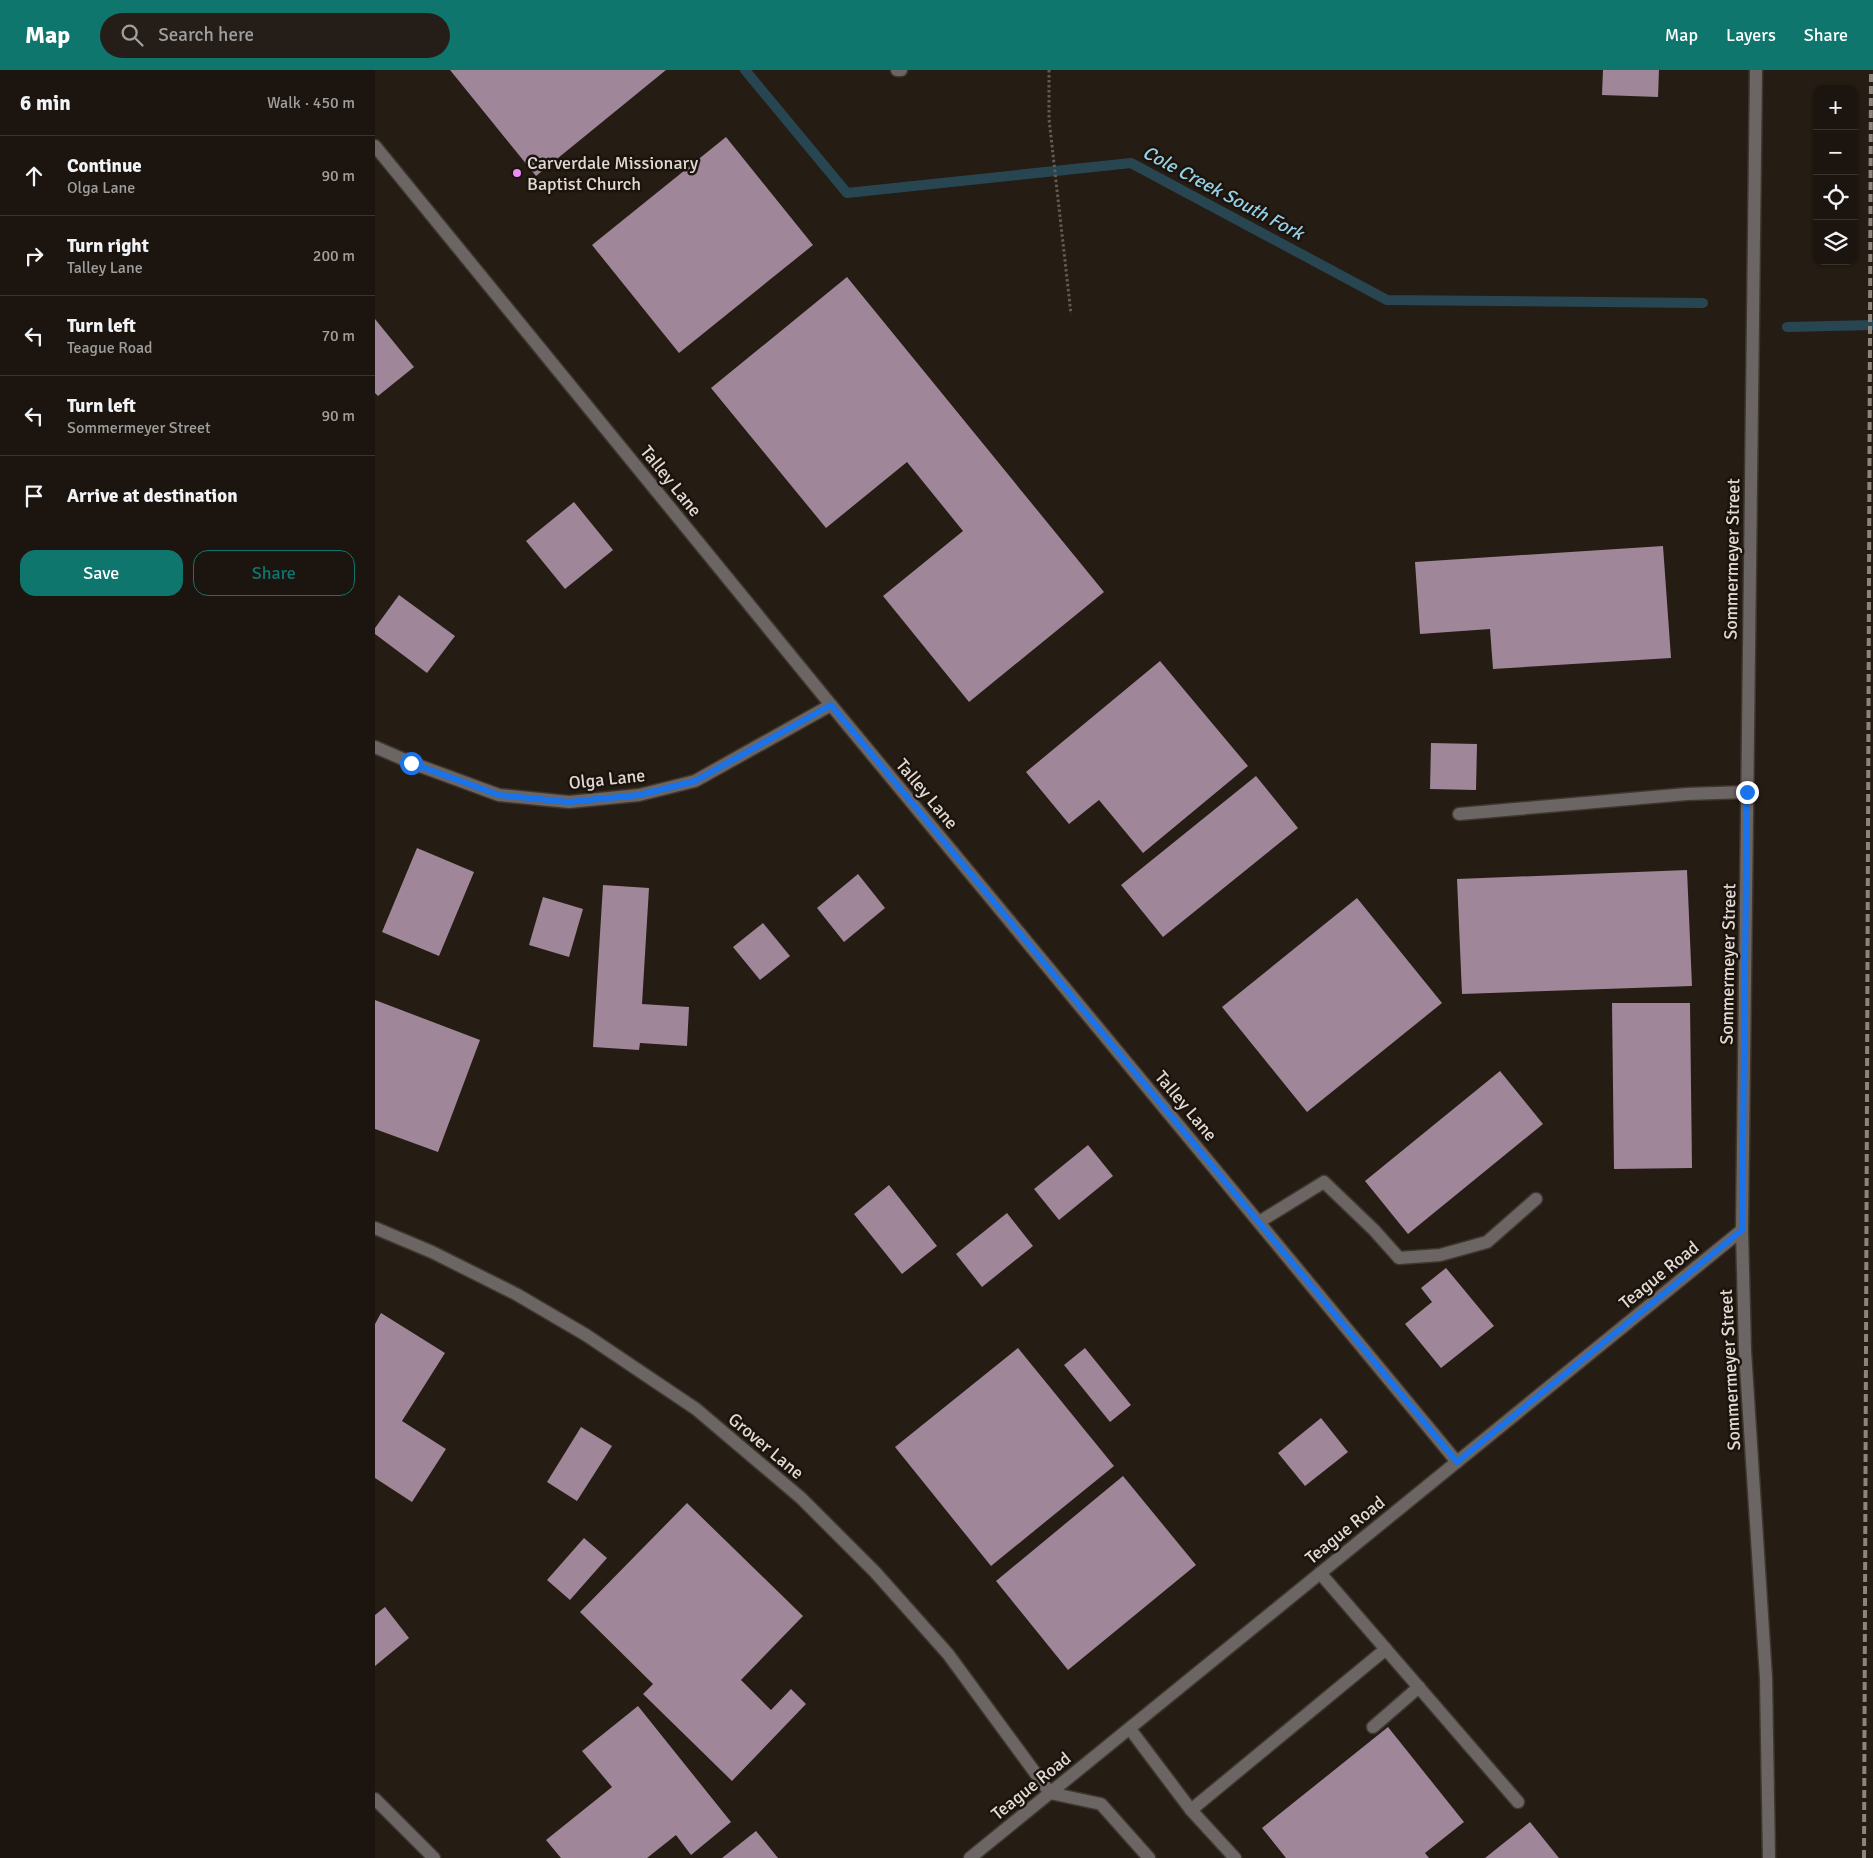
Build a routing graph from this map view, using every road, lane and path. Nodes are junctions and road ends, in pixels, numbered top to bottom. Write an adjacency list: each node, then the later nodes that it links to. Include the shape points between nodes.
1 (897, 70): 2 (street)
2 (901, 70)
3 (1049, 70): 6 (path, via 1049,119)
4 (1755, 70): 9 (street, Sommermeyer Street)
5 (375, 146): 7 (street, Talley Lane)
6 (1071, 314)
7 (831, 705): 8 (street, Olga Lane, via 695,781 639,795 569,802 499,795); 12 (street, Talley Lane)
8 (375, 747)
9 (1747, 792): 10 (street, via 1687,794); 14 (street, Sommermeyer Street)
10 (1459, 814)
11 (1536, 1199): 12 (street, via 1487,1242 1440,1255 1399,1258 1324,1182)
12 (1259, 1222): 15 (street, Talley Lane)
13 (375, 1228): 21 (street, Grover Lane, via 516,1294 586,1335 697,1409 801,1498 875,1572 948,1654)
14 (1742, 1230): 15 (street, Teague Road); 29 (street, Sommermeyer Street, via 1745,1351 1766,1678)
15 (1457, 1462): 16 (street, Teague Road)
16 (1320, 1573): 17 (street); 20 (street, Teague Road)
17 (1386, 1649): 18 (street); 24 (street)
18 (1419, 1687): 19 (street); 23 (street)
19 (1373, 1727)
20 (1130, 1729): 21 (street, Teague Road); 24 (street)
21 (1050, 1793): 26 (street, Teague Road); 27 (street, via 1101,1804)
22 (375, 1800): 25 (street)
23 (1518, 1802)
24 (1191, 1810): 28 (street)
25 (434, 1858)
26 (970, 1858)
27 (1149, 1858)
28 (1235, 1858)
29 (1769, 1858)

